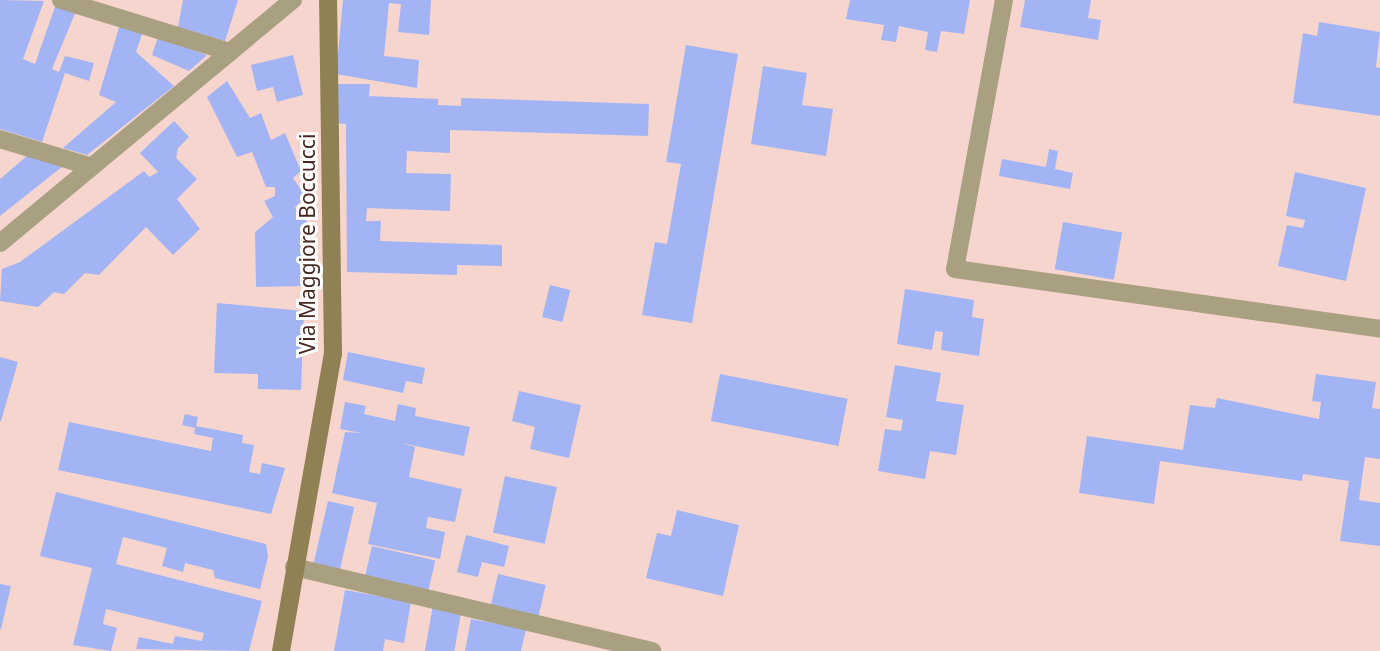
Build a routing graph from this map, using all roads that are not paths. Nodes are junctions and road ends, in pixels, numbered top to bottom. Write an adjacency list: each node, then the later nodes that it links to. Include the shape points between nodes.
1 (61, 0): 5 (street)
2 (293, 0): 5 (street)
3 (328, 0): 10 (street, Via Maggiore Boccucci, via 332,354)
4 (1004, 0): 9 (street, via 955,269)
5 (230, 52): 7 (street)
6 (0, 139): 7 (street)
7 (92, 167): 8 (street)
8 (0, 243)
9 (1380, 329)
10 (294, 567): 11 (street, Via Maggiore Boccucci); 12 (street)
11 (281, 651)
12 (652, 651)

